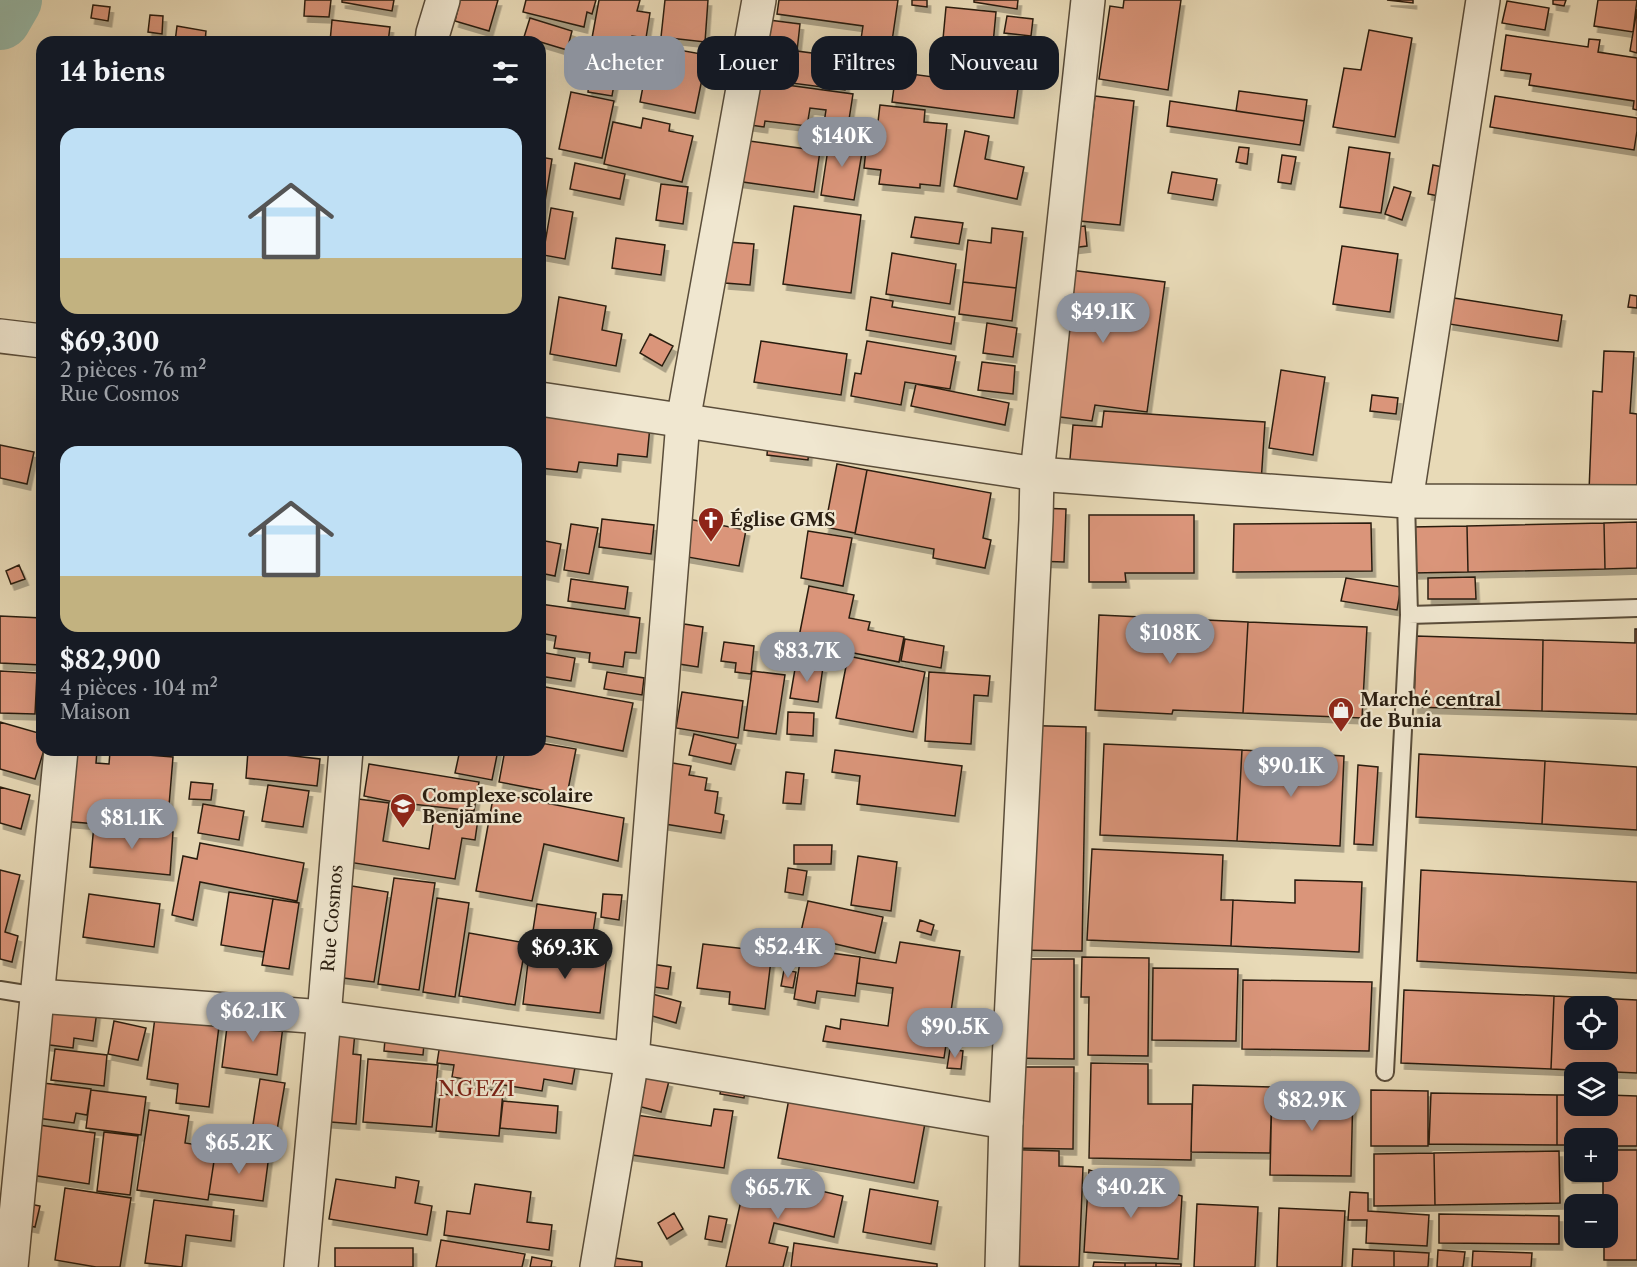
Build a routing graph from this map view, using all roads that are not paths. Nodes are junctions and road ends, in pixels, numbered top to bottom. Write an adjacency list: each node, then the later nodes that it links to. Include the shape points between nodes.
1 (443, 0): 5 (street)
2 (759, 0): 9 (street)
3 (1088, 0): 10 (street)
4 (1483, 0): 11 (street)
5 (433, 36)
6 (0, 336): 7 (street)
7 (36, 340)
8 (546, 400): 9 (street)
9 (683, 421): 10 (street); 20 (street)
10 (1037, 474): 11 (street); 22 (street)
11 (1406, 501): 12 (street); 14 (lane)
12 (1637, 502)
13 (1637, 608): 14 (lane)
14 (1409, 615): 21 (lane)
15 (60, 756): 18 (street)
16 (346, 756): 19 (street, Rue Cosmos)
17 (0, 990): 18 (lane)
18 (38, 996): 19 (street); 23 (street)
19 (324, 1017): 20 (street); 24 (street, Rue Cosmos)
20 (632, 1059): 22 (street); 25 (street)
21 (1385, 1072)
22 (1006, 1122): 26 (street)
23 (11, 1267)
24 (301, 1267)
25 (597, 1267)
26 (1002, 1267)

